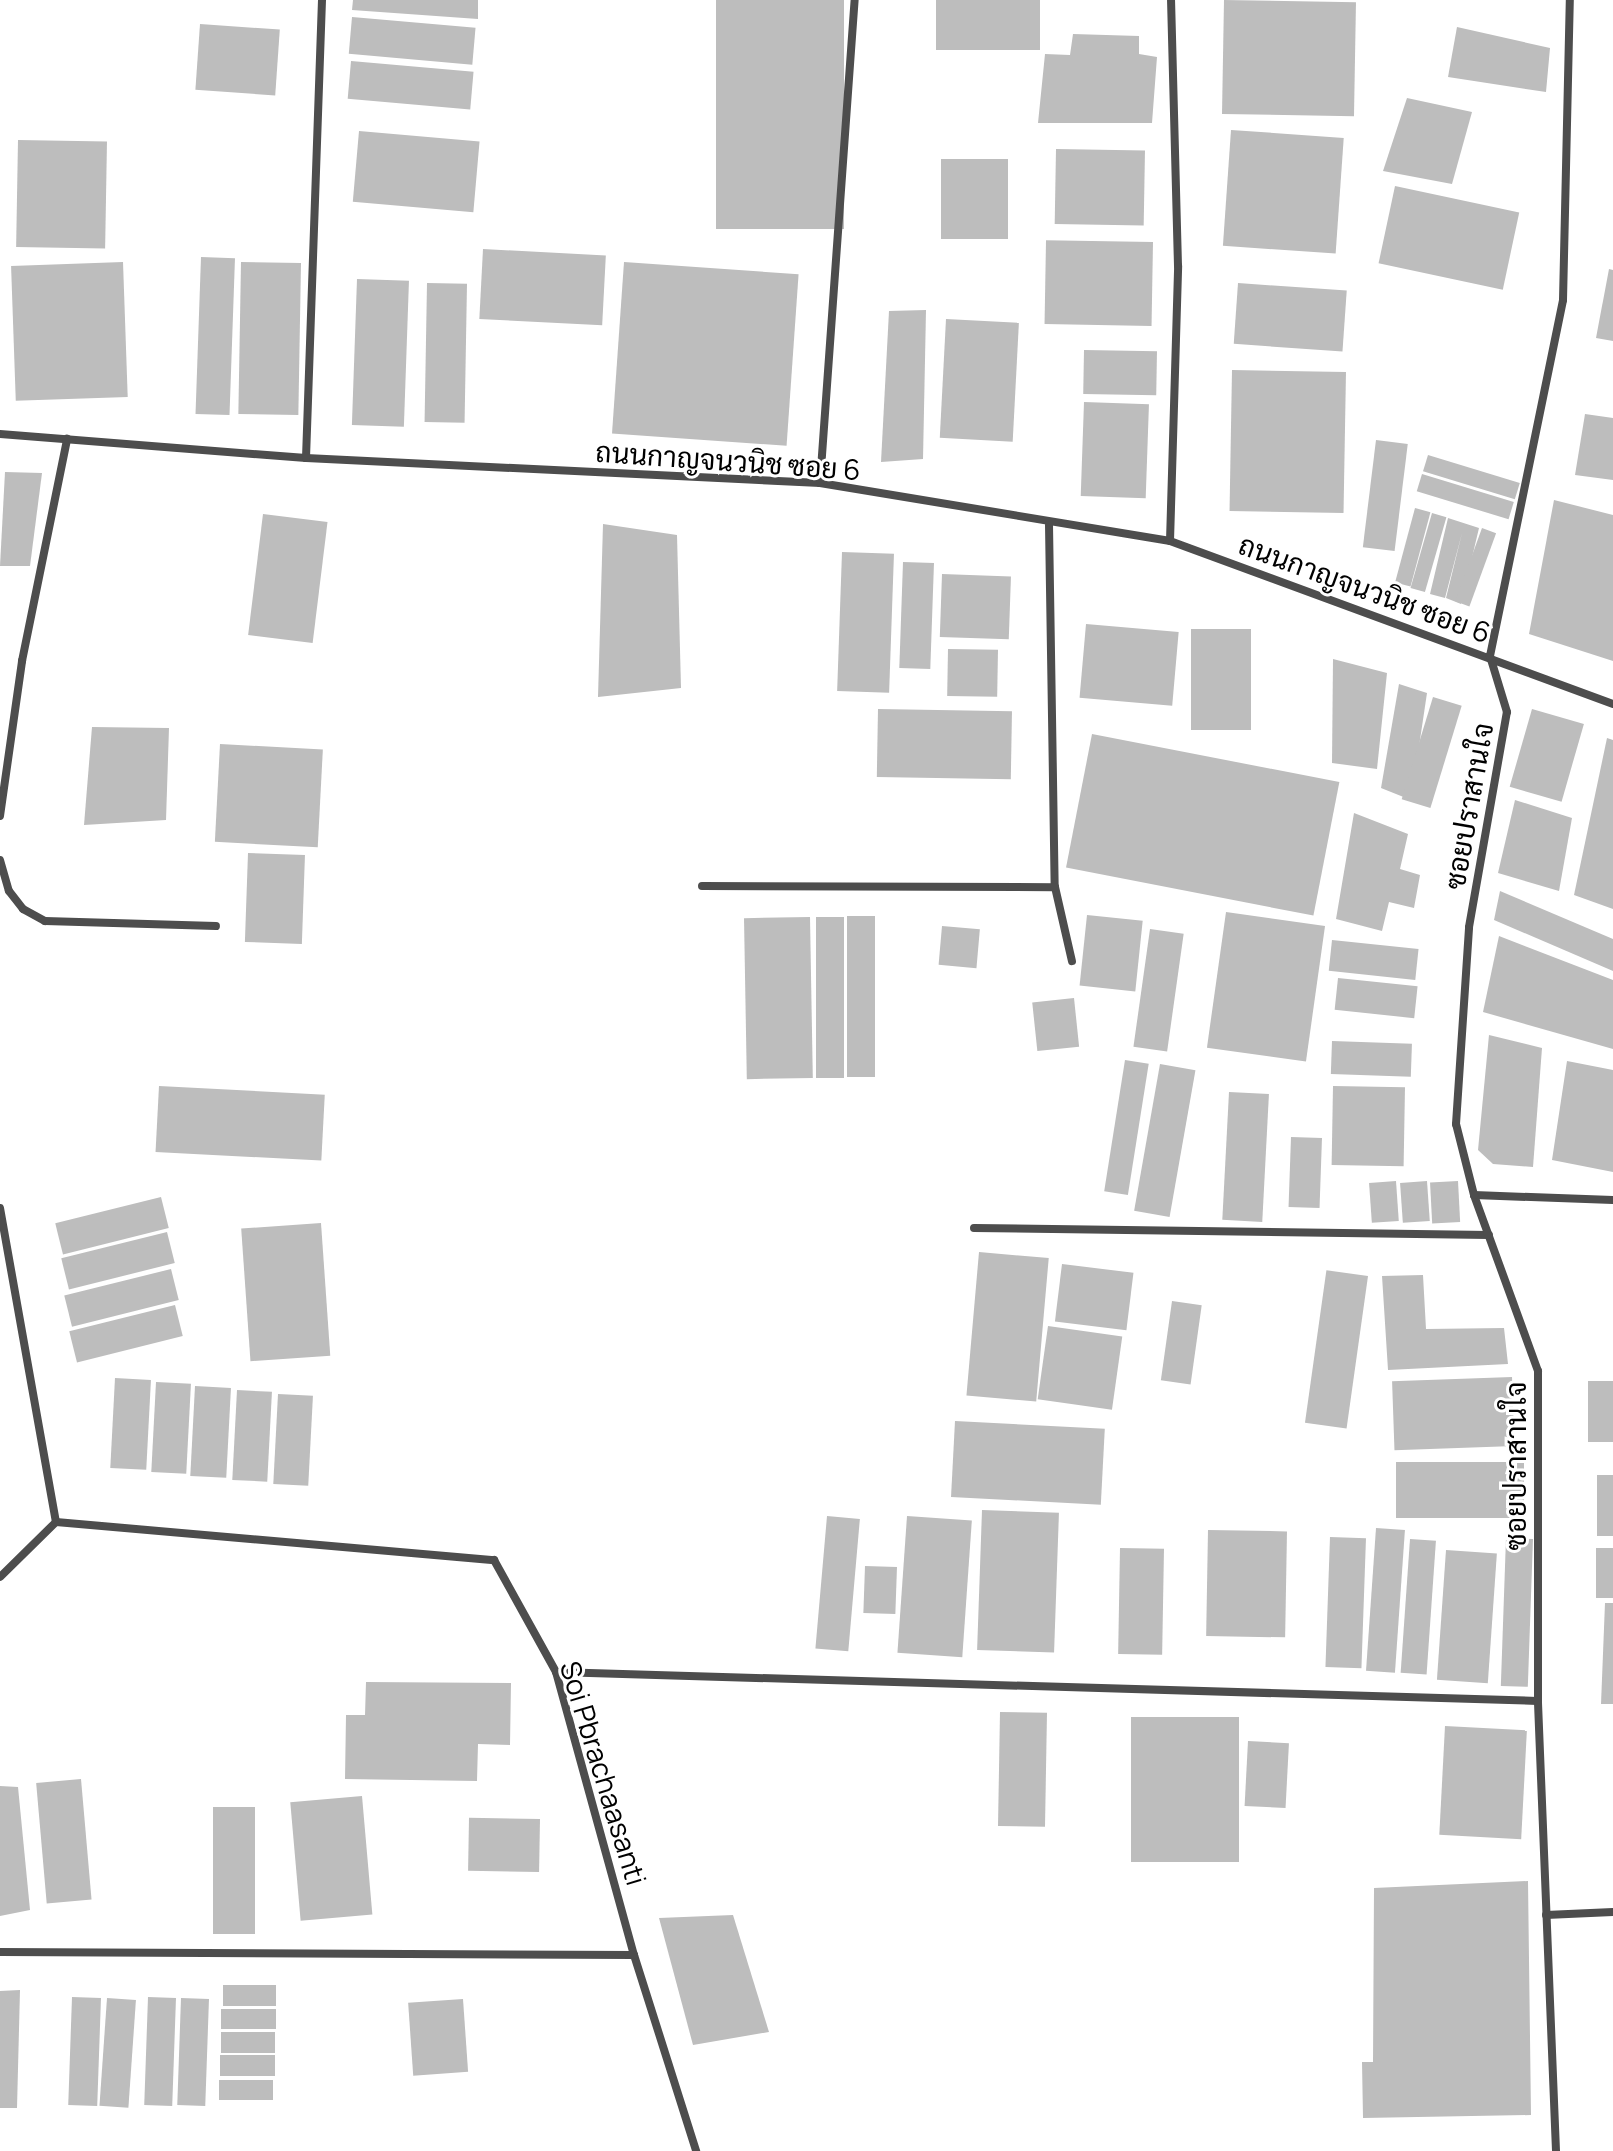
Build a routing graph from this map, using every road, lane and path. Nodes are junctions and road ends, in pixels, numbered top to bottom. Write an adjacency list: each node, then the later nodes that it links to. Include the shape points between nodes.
1 (322, 0): 7 (street)
2 (855, 0): 8 (street)
3 (1171, 0): 10 (street, via 1178,266)
4 (1570, 0): 11 (street, via 1563,300)
5 (0, 434): 6 (street, ถนนกาญจนวนิช ซอย 6)
6 (67, 439): 7 (street, ถนนกาญจนวนิช ซอย 6); 13 (street, via 22,661)
7 (306, 458): 8 (street, ถนนกาญจนวนิช ซอย 6)
8 (820, 483): 9 (street, ถนนกาญจนวนิช ซอย 6)
9 (1049, 525): 10 (street, ถนนกาญจนวนิช ซอย 6); 16 (street)
10 (1170, 541): 11 (street, ถนนกาญจนวนิช ซอย 6)
11 (1490, 656): 12 (street, ถนนกาญจนวนิช ซอย 6); 19 (street, ซอยปราสานใจ, via 1507,712 1469,927 1456,1124)
12 (1613, 704)
13 (0, 816)
14 (0, 860): 17 (street, via 9,891 23,909 45,921)
15 (702, 886): 16 (street)
16 (1055, 887): 18 (street)
17 (216, 926)
18 (1072, 961)
19 (1474, 1195): 20 (street); 23 (street, ซอยปราสานใจ)
20 (1613, 1200)
21 (0, 1208): 24 (street)
22 (974, 1228): 23 (street)
23 (1489, 1235): 27 (street, ซอยปราสานใจ, via 1538,1371)
24 (56, 1522): 25 (street); 26 (street, Soi Pbrachaasanti, via 494,1560)
25 (0, 1577)
26 (556, 1672): 27 (street); 31 (street, Soi Pbrachaasanti)
27 (1538, 1701): 29 (street, ซอยปราสานใจ)
28 (1613, 1912): 29 (street)
29 (1546, 1915): 33 (street, ซอยปราสานใจ)
30 (0, 1952): 31 (street)
31 (634, 1955): 32 (street, Soi Pbrachaasanti)
32 (696, 2151)
33 (1556, 2151)

